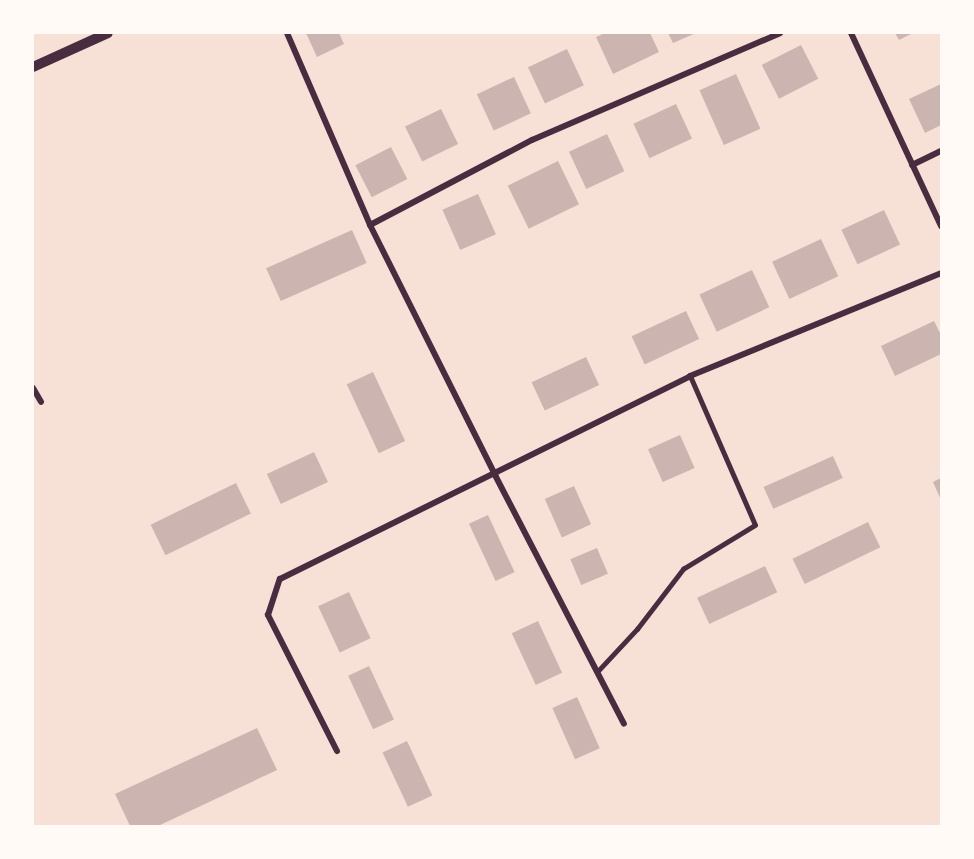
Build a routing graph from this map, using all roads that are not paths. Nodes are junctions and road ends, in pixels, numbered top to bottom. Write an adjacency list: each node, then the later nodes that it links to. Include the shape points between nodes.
1 (108, 33): 5 (street)
2 (287, 33): 8 (street)
3 (780, 33): 8 (street, via 532,140)
4 (851, 33): 7 (street)
5 (33, 67)
6 (941, 151): 7 (street)
7 (912, 165): 9 (street)
8 (370, 225): 14 (street)
9 (941, 226)
10 (941, 273): 11 (street)
11 (690, 376): 14 (street); 15 (lane, via 755,525 683,569 638,629)
12 (33, 388): 13 (street)
13 (41, 402)
14 (495, 475): 15 (street); 17 (street, via 280,579 268,615)
15 (597, 672): 16 (street)
16 (624, 724)
17 (337, 751)

